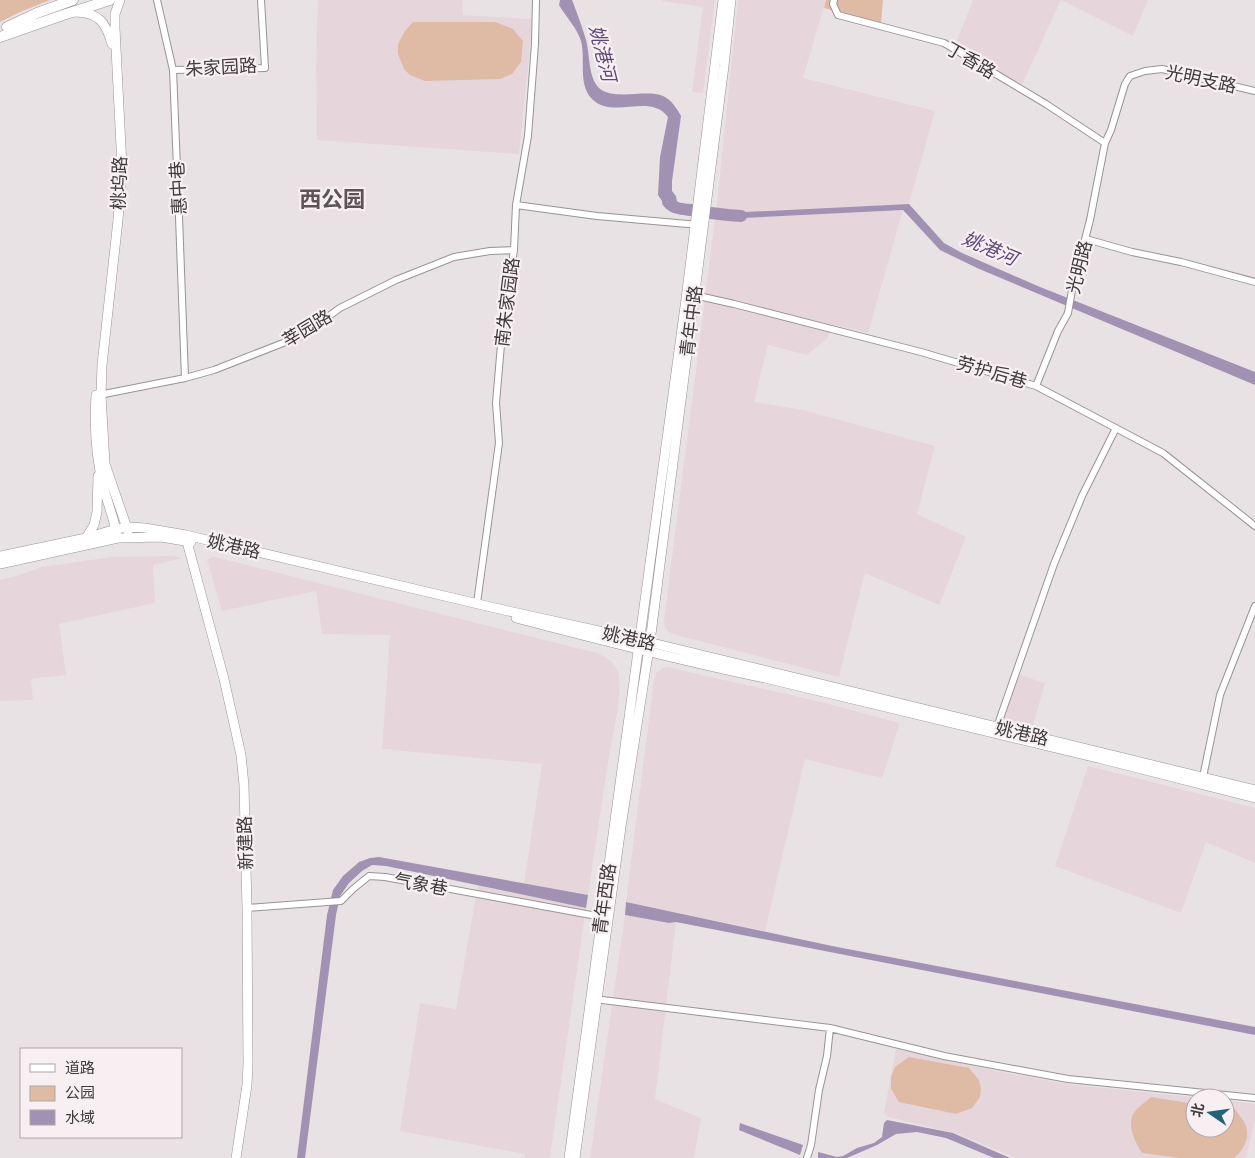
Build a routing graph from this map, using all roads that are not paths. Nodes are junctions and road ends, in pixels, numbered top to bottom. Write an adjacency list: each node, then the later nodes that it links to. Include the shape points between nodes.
1 (73, 0): 11 (main road)
2 (110, 0): 10 (main road)
3 (120, 0): 13 (main road, 桃坞路, via 115,14)
4 (157, 0): 14 (street, 惠中巷)
5 (261, 0): 14 (street, 朱家园路, via 264,68)
6 (536, 0): 17 (street, 南朱家园路, via 528,136)
7 (722, 0): 18 (main road, 青年中路)
8 (731, 0): 18 (main road, 青年中路)
9 (834, 0): 16 (street, 丁香路, via 838,15 944,43)
10 (63, 15): 12 (main road); 13 (main road, via 85,13 101,21 107,29)
11 (0, 30)
12 (0, 37)
13 (117, 64): 25 (main road, 桃坞路, via 122,167)
14 (172, 70): 23 (street, 惠中巷)
15 (1255, 91): 16 (street, 光明支路, via 1162,69 1144,71 1130,76 1125,84)
16 (1105, 143): 19 (street, 光明路)
17 (516, 205): 18 (street); 20 (street, 南朱家园路)
18 (700, 225): 22 (main road, 青年中路); 37 (main road, 青年中路)
19 (1086, 239): 21 (street); 24 (street, 光明路, via 1068,313)
20 (514, 250): 23 (street, 莘园路, via 454,257 396,280 340,308 301,336 214,370); 35 (street, 南朱家园路, via 502,333 497,394 498,444)
21 (1255, 282)
22 (694, 296): 24 (street, 劳护后巷, via 893,345); 38 (main road, 青年中路)
23 (184, 378): 25 (street, 莘园路)
24 (1036, 386): 26 (street, 劳护后巷)
25 (98, 395): 27 (main road, 桃坞路); 29 (main road, 桃坞路, via 105,464)
26 (1116, 428): 28 (street, 劳护后巷, via 1163,453); 39 (street, via 1082,496 1054,564)
27 (99, 465): 30 (main road, 桃坞路); 31 (main road, via 97,512)
28 (1255, 526)
29 (128, 532): 30 (main road, 姚港路); 32 (main road, 姚港路, via 145,528)
30 (117, 534): 31 (main road, 姚港路); 34 (main road, 姚港路)
31 (86, 538): 33 (main road, 姚港路)
32 (187, 538): 35 (main road, 姚港路); 37 (main road, 姚港路, via 506,616); 43 (main road, 新建路, via 241,755)
33 (0, 556)
34 (0, 564)
35 (477, 603): 37 (main road, 姚港路)
36 (1255, 606): 40 (street, via 1220,694)
37 (639, 644): 38 (main road, 姚港路); 44 (main road, 青年西路)
38 (649, 647): 39 (main road, 姚港路); 42 (main road, 姚港路); 45 (main road, 青年西路)
39 (997, 727): 40 (main road, 姚港路)
40 (1203, 777): 41 (main road, 姚港路)
41 (1255, 790)
42 (1255, 798)
43 (247, 908): 44 (street, 气象巷, via 341,902 369,876); 48 (main road, 新建路, via 248,1064)
44 (602, 917): 45 (main road, 青年西路)
45 (594, 999): 46 (street); 49 (main road, 青年西路); 50 (main road, 青年西路)
46 (830, 1028): 47 (street, via 944,1056 1068,1079); 51 (street)
47 (1255, 1098)
48 (236, 1158)
49 (568, 1158)
50 (575, 1158)
51 (807, 1158)

